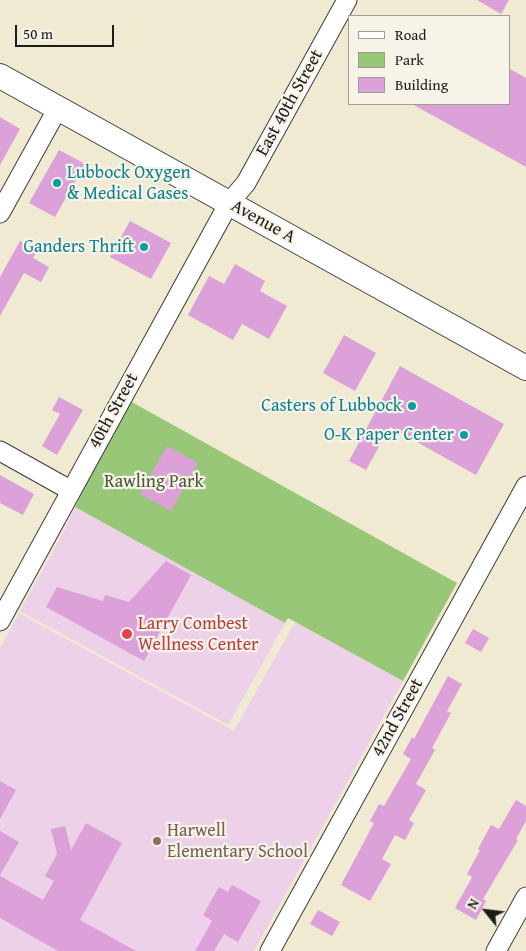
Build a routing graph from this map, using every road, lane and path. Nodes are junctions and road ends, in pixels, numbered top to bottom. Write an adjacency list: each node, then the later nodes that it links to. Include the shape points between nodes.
1 (347, 0): 4 (street, East 40th Street, via 246,183)
2 (0, 76): 3 (main road, Avenue A)
3 (58, 108): 4 (main road, Avenue A); 5 (street)
4 (228, 203): 6 (main road, Avenue A); 9 (street, 40th Street)
5 (0, 214)
6 (526, 368)
7 (0, 451): 9 (street)
8 (526, 486): 12 (street, 42nd Street)
9 (70, 490): 10 (street, 40th Street)
10 (0, 621)
11 (526, 897): 13 (street)
12 (270, 951)
13 (496, 951)

